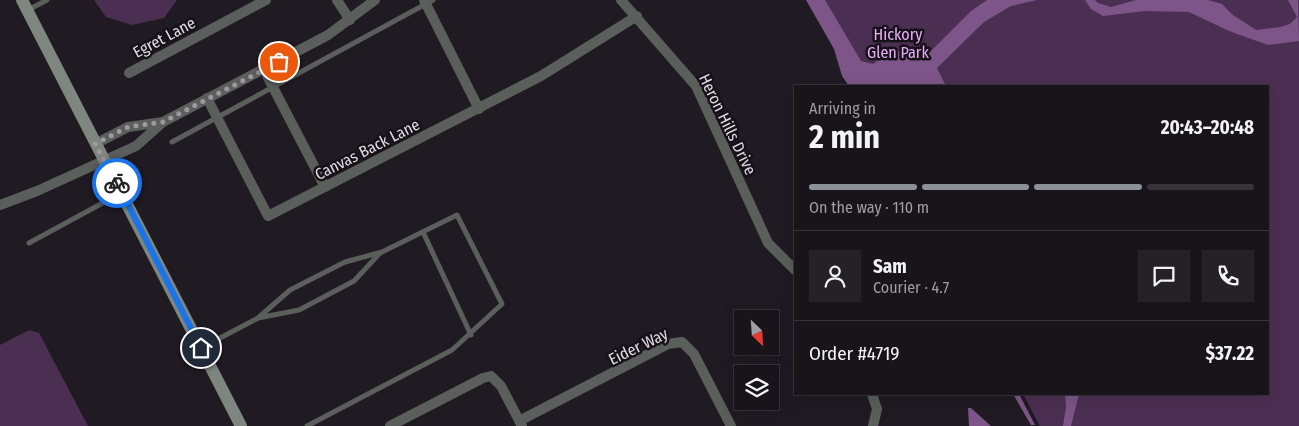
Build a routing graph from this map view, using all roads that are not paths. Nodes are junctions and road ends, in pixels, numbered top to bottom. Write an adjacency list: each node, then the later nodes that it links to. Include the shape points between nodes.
1 (47, 0): 7 (lane)
2 (266, 0): 11 (street, Egret Lane)
3 (337, 0): 9 (street)
4 (375, 0): 9 (street)
5 (621, 0): 8 (street, Heron Hills Drive)
6 (428, 1): 12 (lane); 14 (street)
7 (25, 5): 18 (street)
8 (637, 16): 14 (street, Canvas Back Lane, via 541,76); 26 (street, Heron Hills Drive, via 696,86 768,242)
9 (350, 20): 10 (street)
10 (264, 70): 12 (street); 13 (street)
11 (129, 73)
12 (273, 88): 15 (lane); 20 (street)
13 (207, 98): 15 (street); 16 (street)
14 (479, 109): 20 (street, Canvas Back Lane)
15 (218, 118): 17 (lane); 20 (street, Canvas Back Lane, via 268,216)
16 (163, 122): 18 (street, via 128,127); 19 (street, via 136,146)
17 (172, 142)
18 (95, 144): 19 (street)
19 (105, 161): 21 (street); 22 (street, via 37,192)
20 (325, 188)
21 (122, 193): 24 (lane); 29 (street)
22 (0, 204)
23 (423, 232): 25 (lane); 28 (lane); 28 (lane, via 457,215 502,304)
24 (29, 243)
25 (382, 252): 27 (lane, via 345,262 290,290); 27 (lane, via 354,281 299,310)
26 (794, 269)
27 (258, 318): 29 (lane)
28 (471, 335): 33 (lane, via 452,350)
29 (201, 348): 32 (street)
30 (872, 395): 36 (street, via 877,409)
31 (521, 424): 34 (street, via 501,386 491,376); 35 (street, Eider Way, via 668,344 682,342 694,354)
32 (241, 426)
33 (308, 426)
34 (390, 426)
35 (731, 426)
36 (873, 426)

